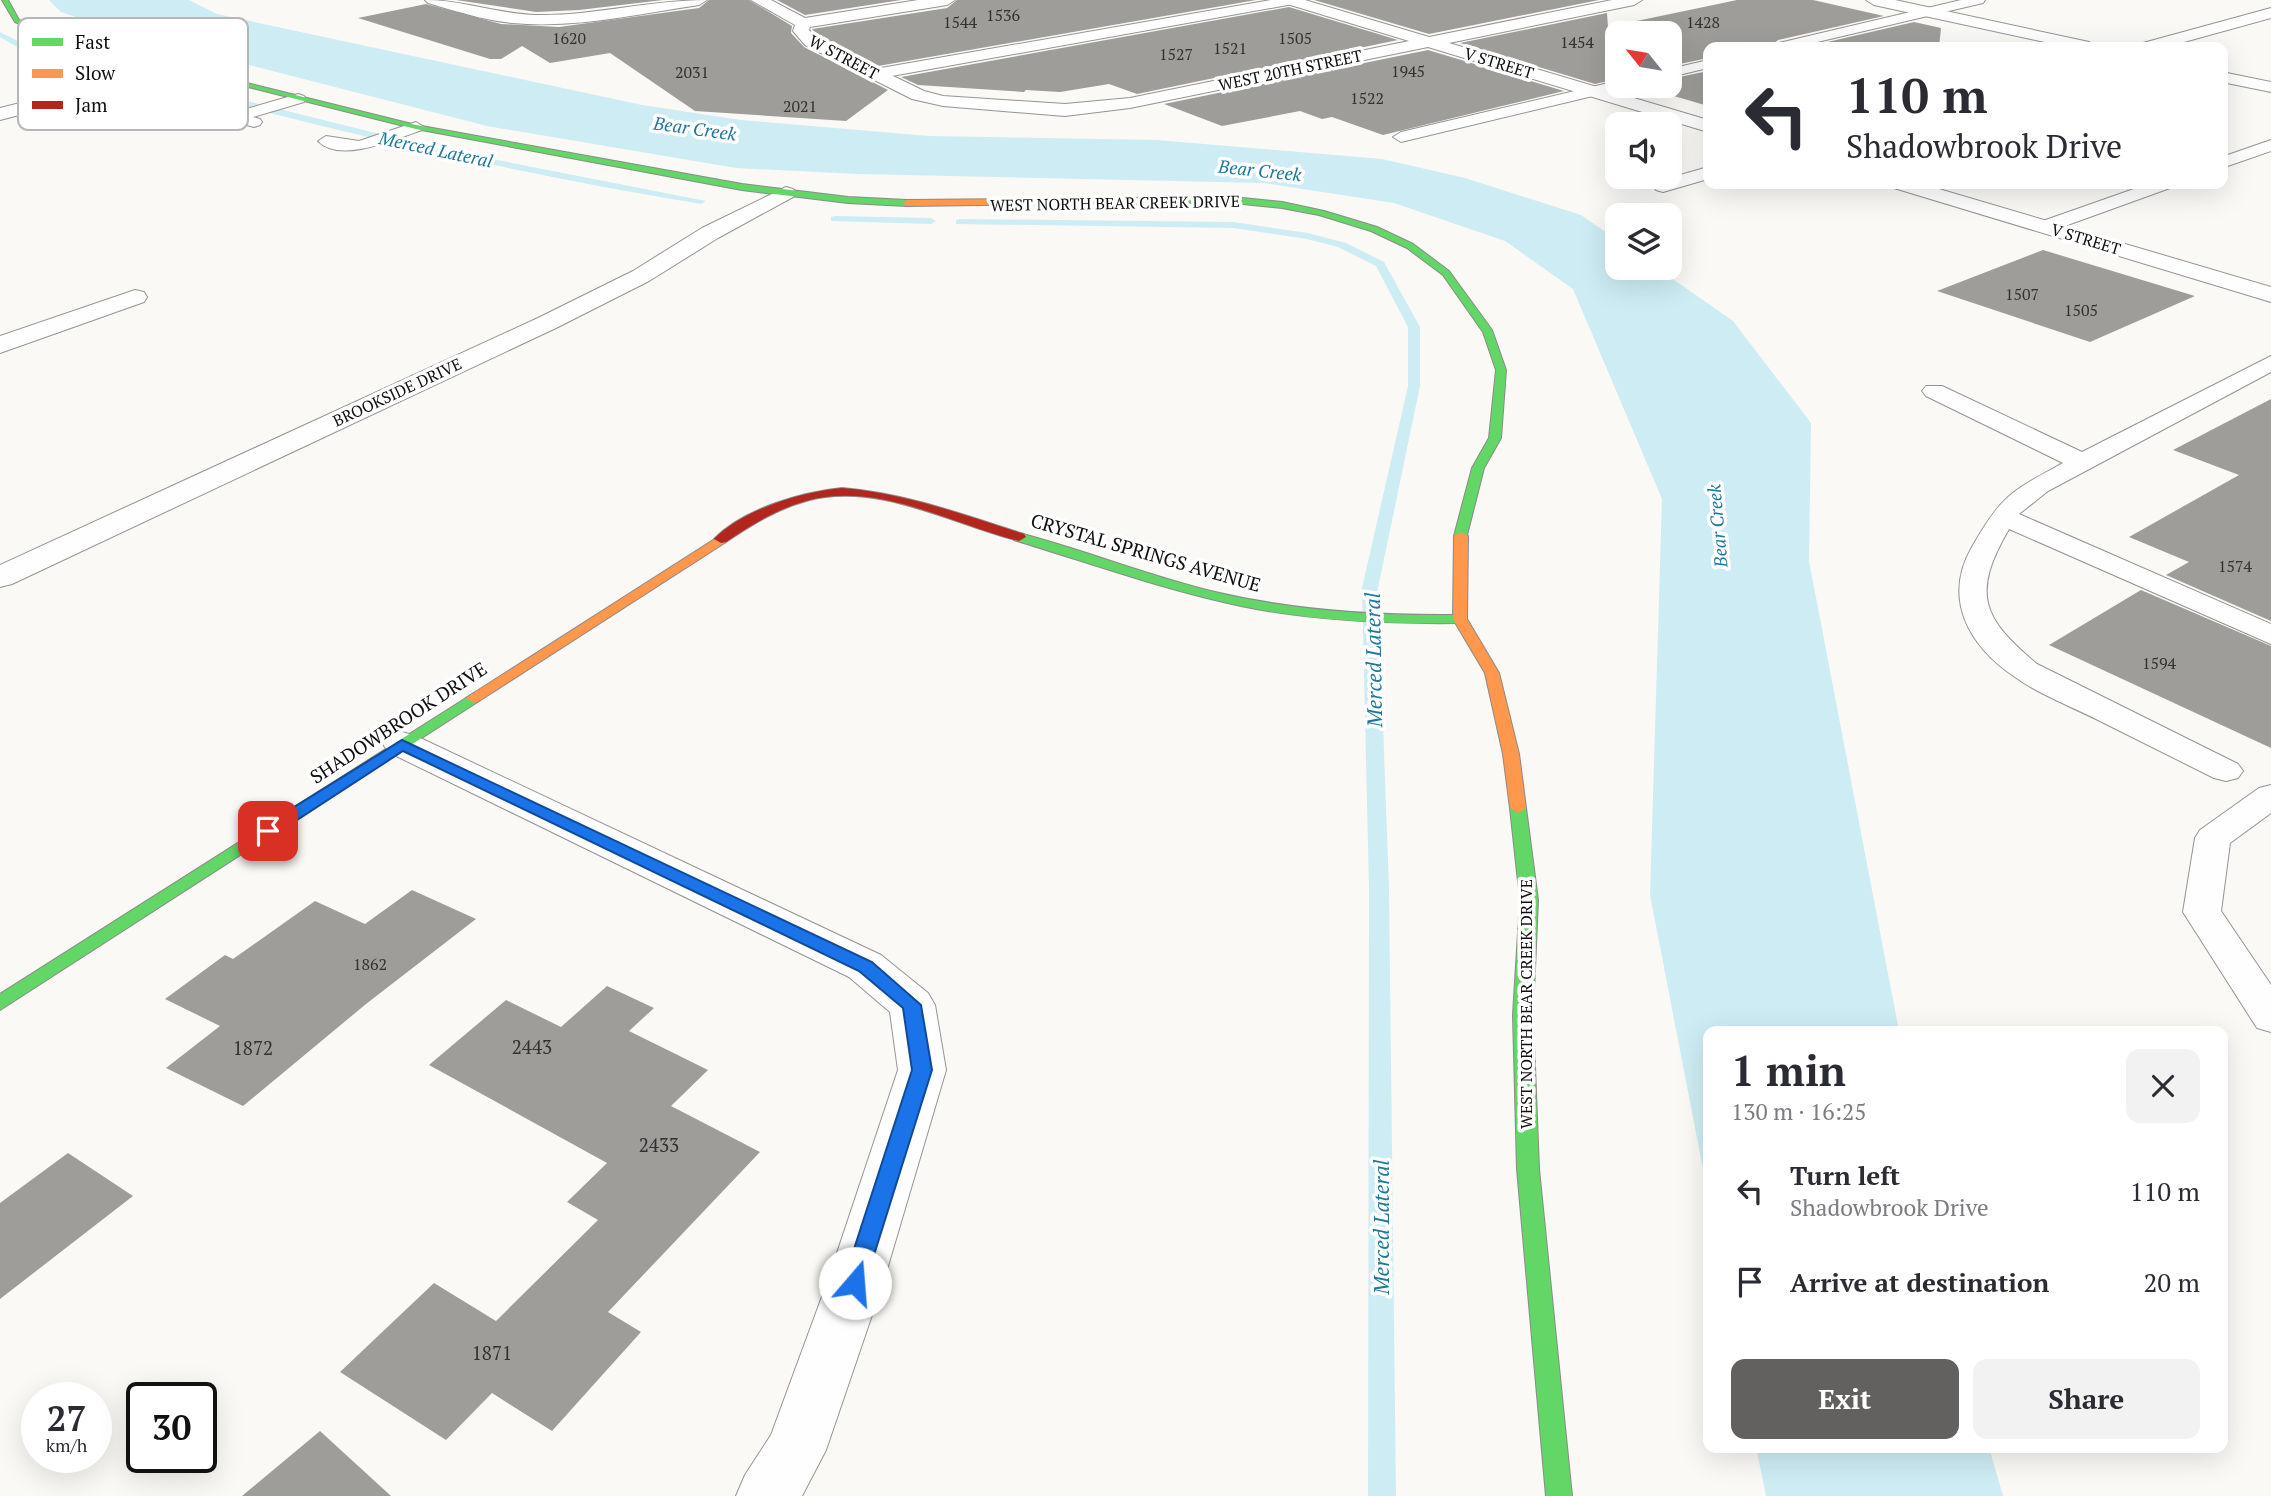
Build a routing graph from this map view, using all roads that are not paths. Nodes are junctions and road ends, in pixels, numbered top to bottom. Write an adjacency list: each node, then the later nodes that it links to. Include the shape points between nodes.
1 (5, 0): 12 (street, WEST NORTH BEAR CREEK DRIVE)
2 (433, 0): 3 (street, via 488,14 545,20)
3 (699, 0)
4 (759, 0): 13 (street, W STREET)
5 (947, 0): 13 (street)
6 (1291, 0): 14 (street, V STREET); 20 (lane)
7 (1634, 0): 14 (street, WEST 20TH STREET)
8 (1874, 0): 10 (street)
9 (1978, 0): 10 (lane)
10 (1928, 12): 15 (lane); 16 (street)
11 (2271, 13): 17 (street)
12 (18, 21)
13 (803, 23): 20 (street, W STREET, via 801,31 811,42)
14 (1427, 41): 25 (street, V STREET); 27 (street, WEST 20TH STREET, via 1097,107 1065,110)
15 (1800, 42)
16 (2066, 42)
17 (2167, 42)
18 (1703, 65): 19 (lane)
19 (1682, 70)
20 (875, 74): 27 (street, W STREET, via 918,95)
21 (2228, 78): 23 (street)
22 (248, 85): 26 (street, WEST NORTH BEAR CREEK DRIVE)
23 (2271, 87)
24 (1605, 88): 25 (lane)
25 (1593, 91): 31 (street, V STREET); 33 (lane)
26 (298, 99): 30 (lane); 32 (street, WEST NORTH BEAR CREEK DRIVE)
27 (943, 101)
28 (18, 109): 29 (street)
29 (0, 114)
30 (248, 114)
31 (1703, 124)
32 (416, 127): 34 (lane, via 369,147); 41 (street, WEST NORTH BEAR CREEK DRIVE)
33 (1401, 137)
34 (326, 141)
35 (2271, 145): 36 (lane)
36 (2228, 161)
37 (1703, 174): 38 (street)
38 (1682, 181)
39 (1919, 189): 42 (street, V STREET)
40 (2150, 189): 42 (lane)
41 (786, 193): 51 (street, BROOKSIDE DRIVE, via 641,276 547,323); 52 (street, WEST NORTH BEAR CREEK DRIVE, via 935,205 1253,201 1321,212 1410,246 1446,273 1467,299 1488,332 1501,370 1495,438 1478,468 1460,540)
42 (2045, 227): 43 (street, V STREET)
43 (2271, 295)
44 (135, 297): 45 (street)
45 (0, 345)
46 (2271, 363): 48 (lane)
47 (1934, 391): 48 (lane)
48 (2082, 462): 50 (lane, via 2015,501)
49 (825, 491): 52 (street, CRYSTAL SPRINGS AVENUE, via 860,491 893,499 1211,595 1325,617); 54 (street, SHADOWBROOK DRIVE, via 784,502 754,518)
50 (2004, 517): 53 (lane); 55 (lane, via 1978,556 1970,590 1978,622 2004,653 2026,671)
51 (0, 577)
52 (1460, 619): 60 (street, WEST NORTH BEAR CREEK DRIVE, via 1492,673 1511,754 1525,862 1529,900 1523,1015 1528,1169)
53 (2271, 635)
54 (402, 744): 57 (street, SHADOWBROOK DRIVE); 59 (street, via 865,966 912,1005 922,1070 796,1450)
55 (2226, 771)
56 (2271, 796): 58 (lane, via 2213,838 2202,912)
57 (0, 1003)
58 (2271, 1017)
59 (767, 1496)
60 (1559, 1496)

